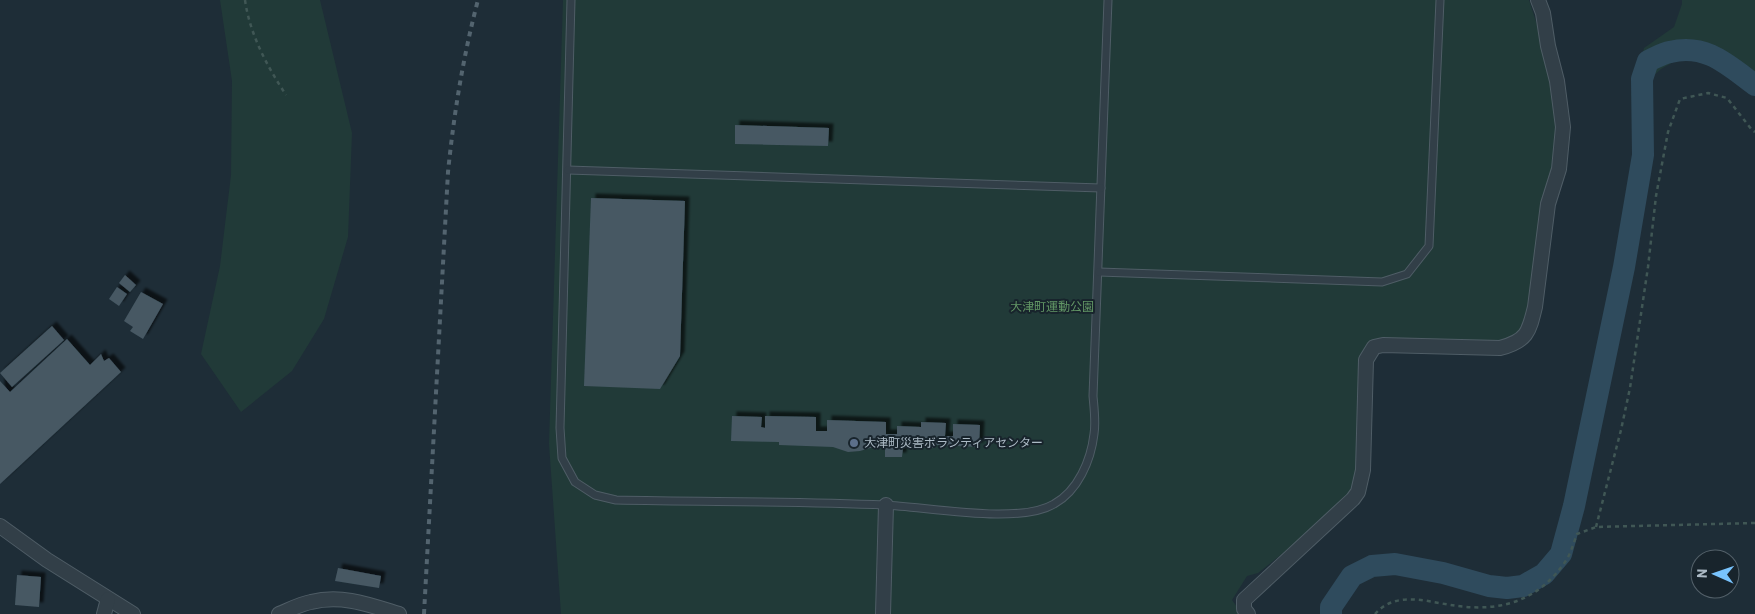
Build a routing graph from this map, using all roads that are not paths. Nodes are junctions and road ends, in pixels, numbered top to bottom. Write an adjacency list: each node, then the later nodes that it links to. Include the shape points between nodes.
1 (571, 0): 5 (lane)
2 (1108, 0): 6 (lane)
3 (1440, 0): 7 (lane, via 1429,246 1407,274 1382,282)
4 (1538, 0): 16 (street, via 1544,13 1563,127 1559,169 1548,204 1531,323 1523,339 1500,348 1374,347 1366,360 1363,470 1358,492 1244,600)
5 (568, 170): 6 (lane); 8 (lane, via 560,428 562,458 575,482 595,495 616,500)
6 (1101, 188): 7 (lane)
7 (1099, 272): 8 (lane, via 1094,434 1084,471 1065,497 1034,511 1006,515)
8 (886, 505): 15 (street)
9 (0, 526): 10 (street)
10 (108, 599): 11 (street); 12 (street)
11 (104, 614)
12 (133, 614)
13 (279, 614): 14 (street, via 311,602 338,598)
14 (399, 614)
15 (883, 614)
16 (1248, 614)

